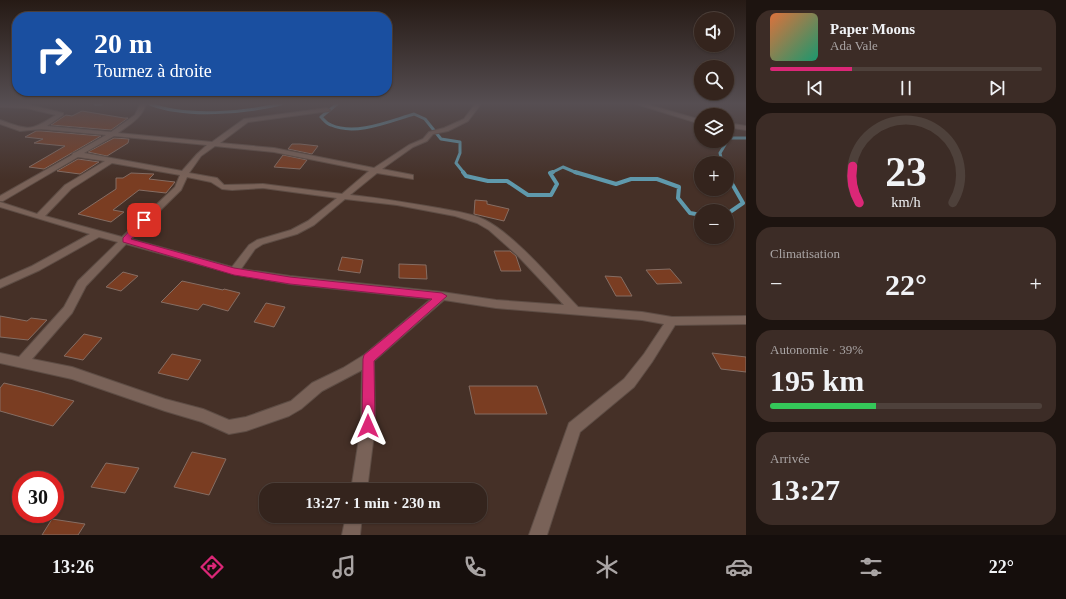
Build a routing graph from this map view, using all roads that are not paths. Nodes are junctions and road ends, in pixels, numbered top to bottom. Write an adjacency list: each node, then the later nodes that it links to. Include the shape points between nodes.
1 (15, 129): 2 (street, via 24,131)
2 (36, 129)
3 (51, 129): 7 (street)
4 (119, 129): 7 (street)
5 (234, 129): 8 (street)
6 (448, 129): 11 (street, via 431,133 425,140 411,146)
7 (111, 135): 8 (street); 9 (street)
8 (212, 145): 11 (street, via 274,150); 12 (street, via 192,162)
9 (75, 154): 10 (street); 15 (street)
10 (110, 161): 12 (street); 17 (street, via 68,187)
11 (374, 171): 13 (street); 14 (street)
12 (184, 174): 14 (street, via 214,180 222,187 263,186); 19 (street, via 178,188)
13 (410, 177)
14 (343, 197): 20 (street, via 311,223 252,247); 23 (street, via 412,206 480,221 492,228 520,253)
15 (0, 198)
16 (0, 204): 17 (street)
17 (39, 217): 18 (street)
18 (99, 232): 19 (street); 21 (street, via 36,268)
19 (126, 240): 20 (street); 28 (street, via 82,284 64,315)
20 (234, 271): 22 (street, via 290,280)
21 (0, 284)
22 (442, 296): 23 (street, via 496,304); 27 (street)
23 (575, 310): 25 (street)
24 (746, 320): 25 (street)
25 (672, 321): 32 (street, via 629,383 574,428)
26 (0, 358): 28 (street)
27 (368, 359): 28 (street, via 317,387 296,405 284,411 229,427 72,373); 29 (street, via 368,426)
28 (22, 362)
29 (360, 483)
30 (353, 523): 31 (street)
31 (350, 535)
32 (538, 535)

